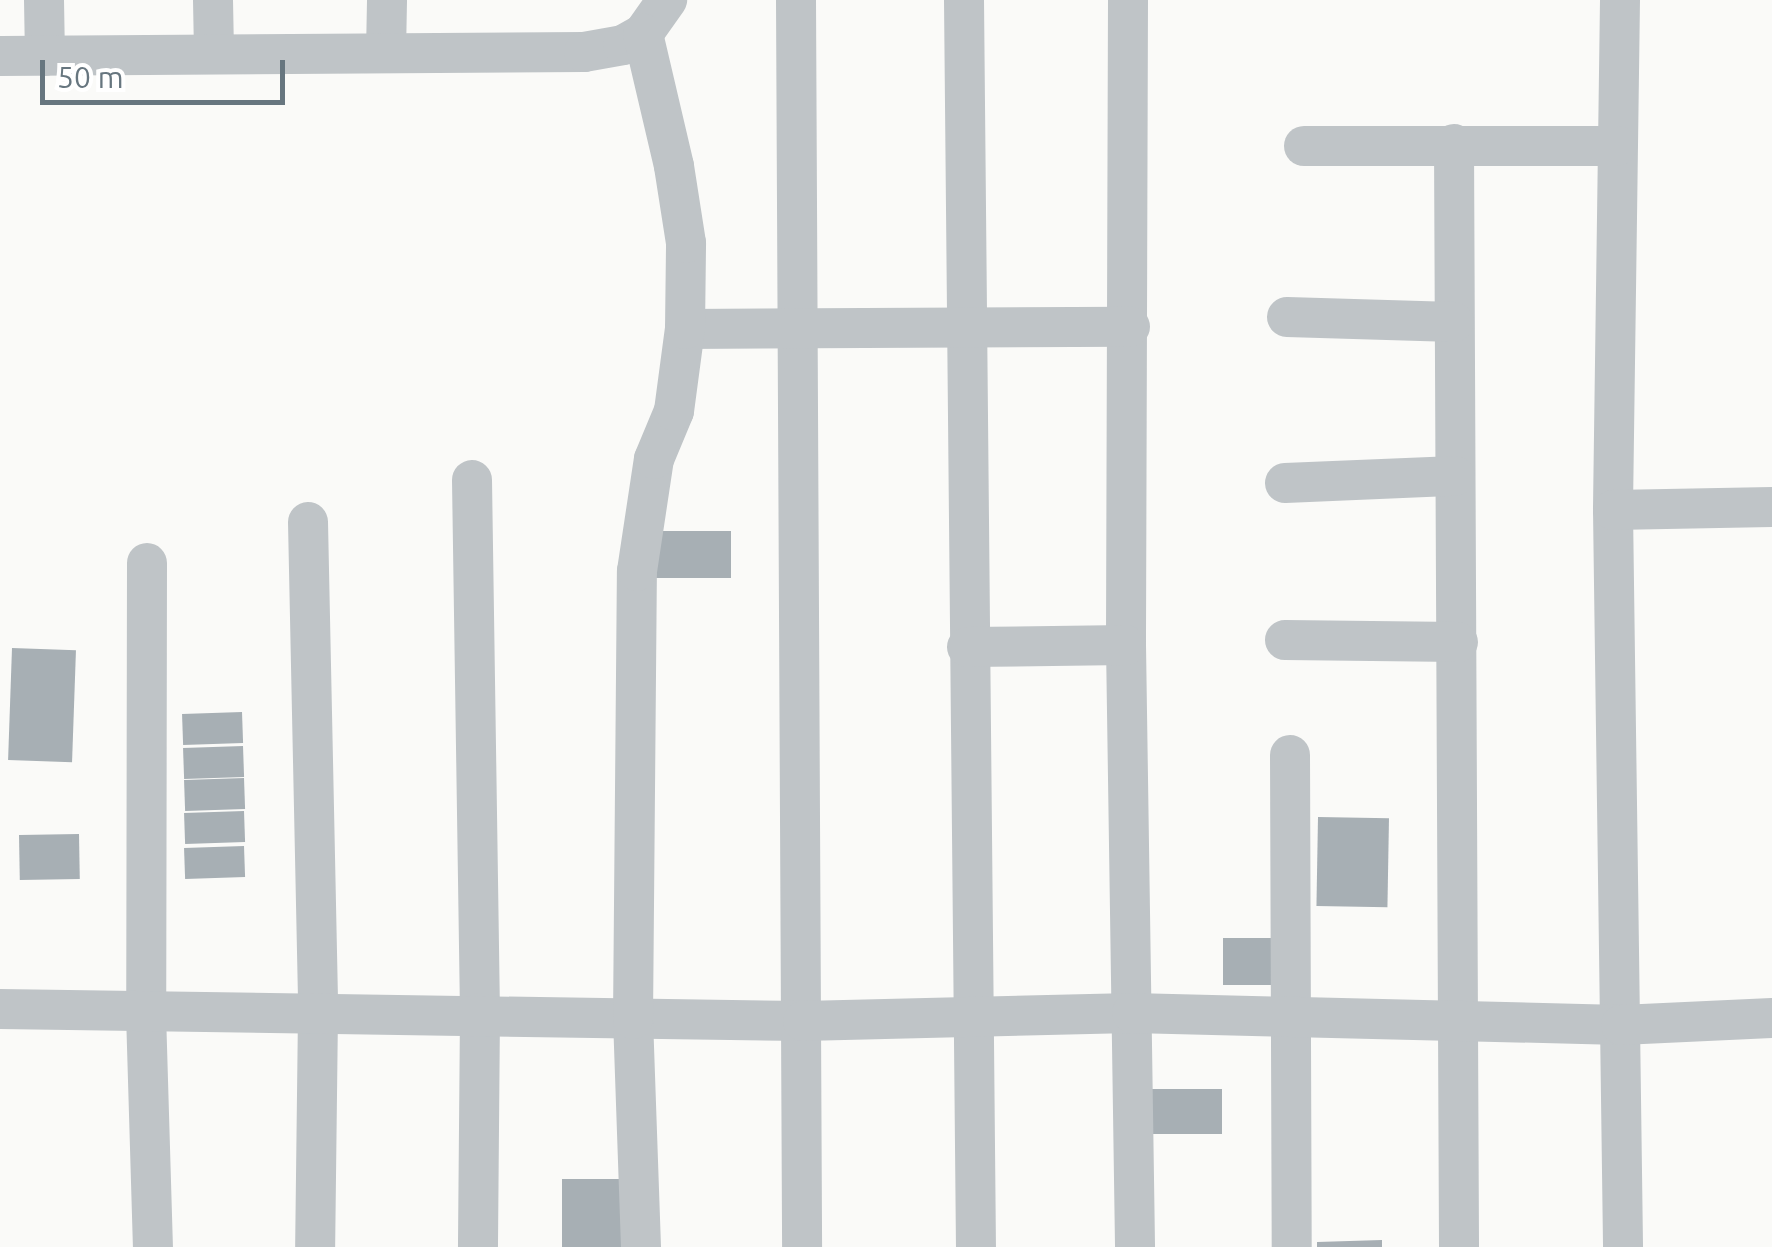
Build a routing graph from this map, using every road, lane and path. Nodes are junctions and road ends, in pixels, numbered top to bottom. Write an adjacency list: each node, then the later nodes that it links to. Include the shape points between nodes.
1 (44, 0): 13 (street)
2 (214, 0): 11 (street)
3 (387, 0): 10 (street)
4 (667, 0): 9 (street)
5 (796, 0): 22 (street)
6 (964, 0): 20 (street)
7 (1128, 0): 19 (street)
8 (1620, 0): 16 (street)
9 (643, 34): 10 (street, via 584,52); 21 (street, via 686,243)
10 (386, 53): 11 (street)
11 (214, 54): 13 (street)
12 (0, 56): 13 (street)
13 (45, 56)
14 (1454, 144): 15 (street); 16 (street); 18 (street)
15 (1304, 146)
16 (1617, 146): 27 (street)
17 (1288, 317): 18 (street)
18 (1454, 322): 23 (street)
19 (1130, 327): 20 (street); 32 (street)
20 (964, 328): 22 (street); 33 (street)
21 (685, 329): 22 (street); 43 (street, via 674,411 654,459 637,571)
22 (798, 332): 44 (street)
23 (1454, 476): 25 (street); 31 (street)
24 (472, 480): 38 (street)
25 (1285, 483)
26 (1772, 507): 27 (street)
27 (1613, 510): 46 (street)
28 (308, 522): 37 (street)
29 (147, 562): 36 (street)
30 (1286, 640): 31 (street)
31 (1458, 642): 45 (street)
32 (1126, 644): 33 (street); 39 (street)
33 (967, 648): 40 (street)
34 (1290, 755): 41 (street)
35 (0, 1008): 36 (street)
36 (146, 1013): 37 (street); 47 (street)
37 (318, 1013): 38 (street); 48 (street)
38 (480, 1013): 43 (street); 49 (street)
39 (1132, 1013): 40 (street); 41 (street); 53 (street)
40 (970, 1014): 44 (street); 52 (street)
41 (1293, 1015): 45 (street); 54 (street)
42 (1772, 1018): 46 (street)
43 (633, 1019): 44 (street); 50 (street)
44 (803, 1021): 51 (street)
45 (1457, 1022): 46 (street); 55 (street)
46 (1621, 1024): 56 (street)
47 (152, 1247)
48 (315, 1247)
49 (478, 1247)
50 (642, 1247)
51 (802, 1247)
52 (976, 1247)
53 (1134, 1247)
54 (1292, 1247)
55 (1460, 1247)
56 (1623, 1247)

